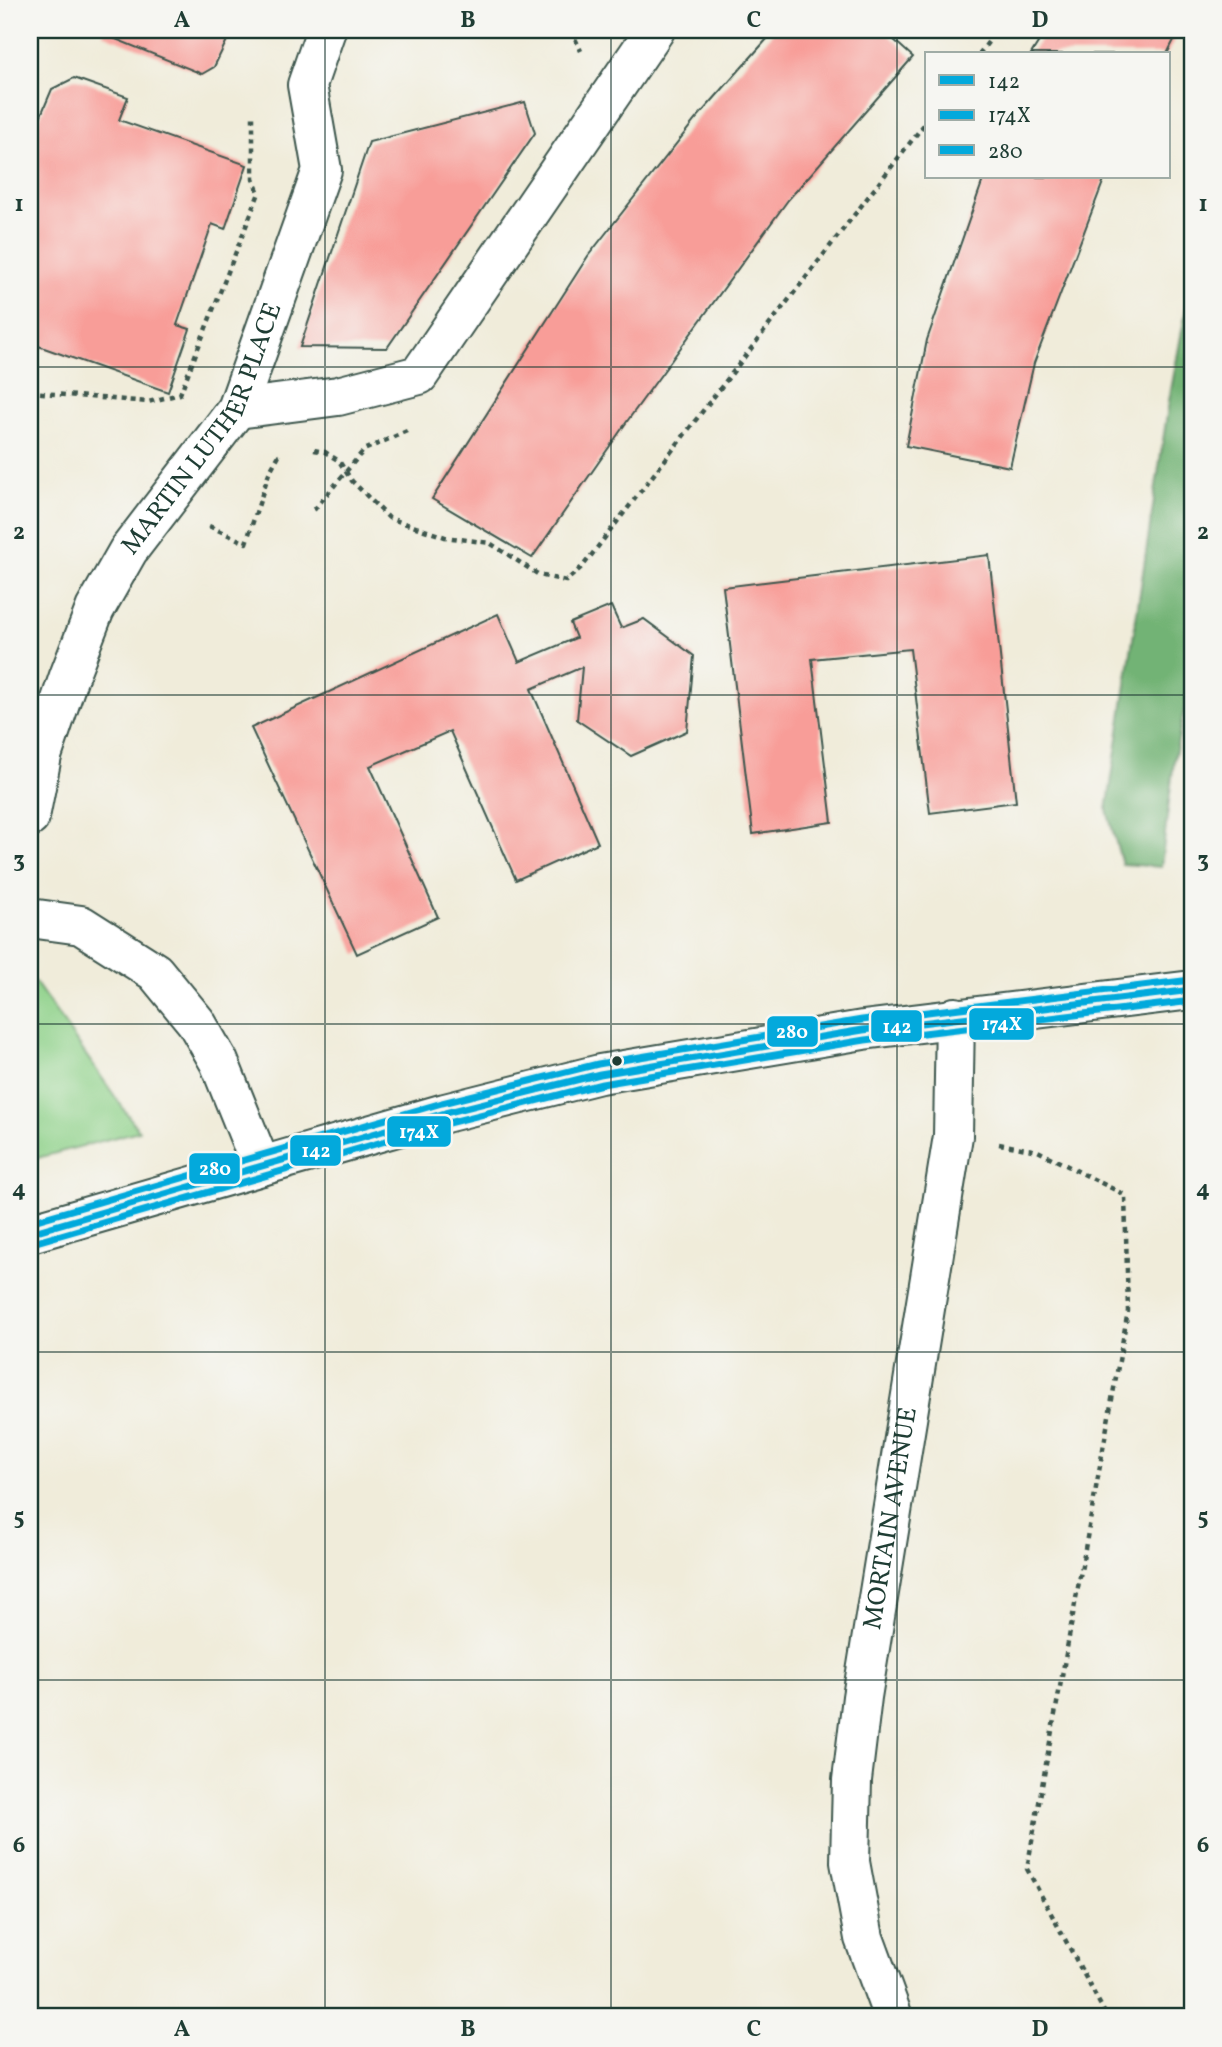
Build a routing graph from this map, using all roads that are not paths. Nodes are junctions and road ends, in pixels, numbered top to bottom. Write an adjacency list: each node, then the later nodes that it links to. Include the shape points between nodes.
1 (326, 30): 3 (street, MARTIN LUTHER PLACE, via 307,85 322,170)
2 (655, 30): 3 (street, via 419,375 338,396)
3 (237, 409): 4 (street, MARTIN LUTHER PLACE, via 128,551 95,609 42,756)
4 (30, 817)
5 (30, 918): 8 (street, via 81,925 155,972 196,1022 219,1062)
6 (1192, 990): 7 (street)
7 (955, 1017): 8 (street, via 600,1074); 10 (street, MORTAIN AVENUE, via 953,1136 852,1780 850,1862 864,1938)
8 (261, 1166): 9 (street)
9 (30, 1233)
10 (893, 2017)

